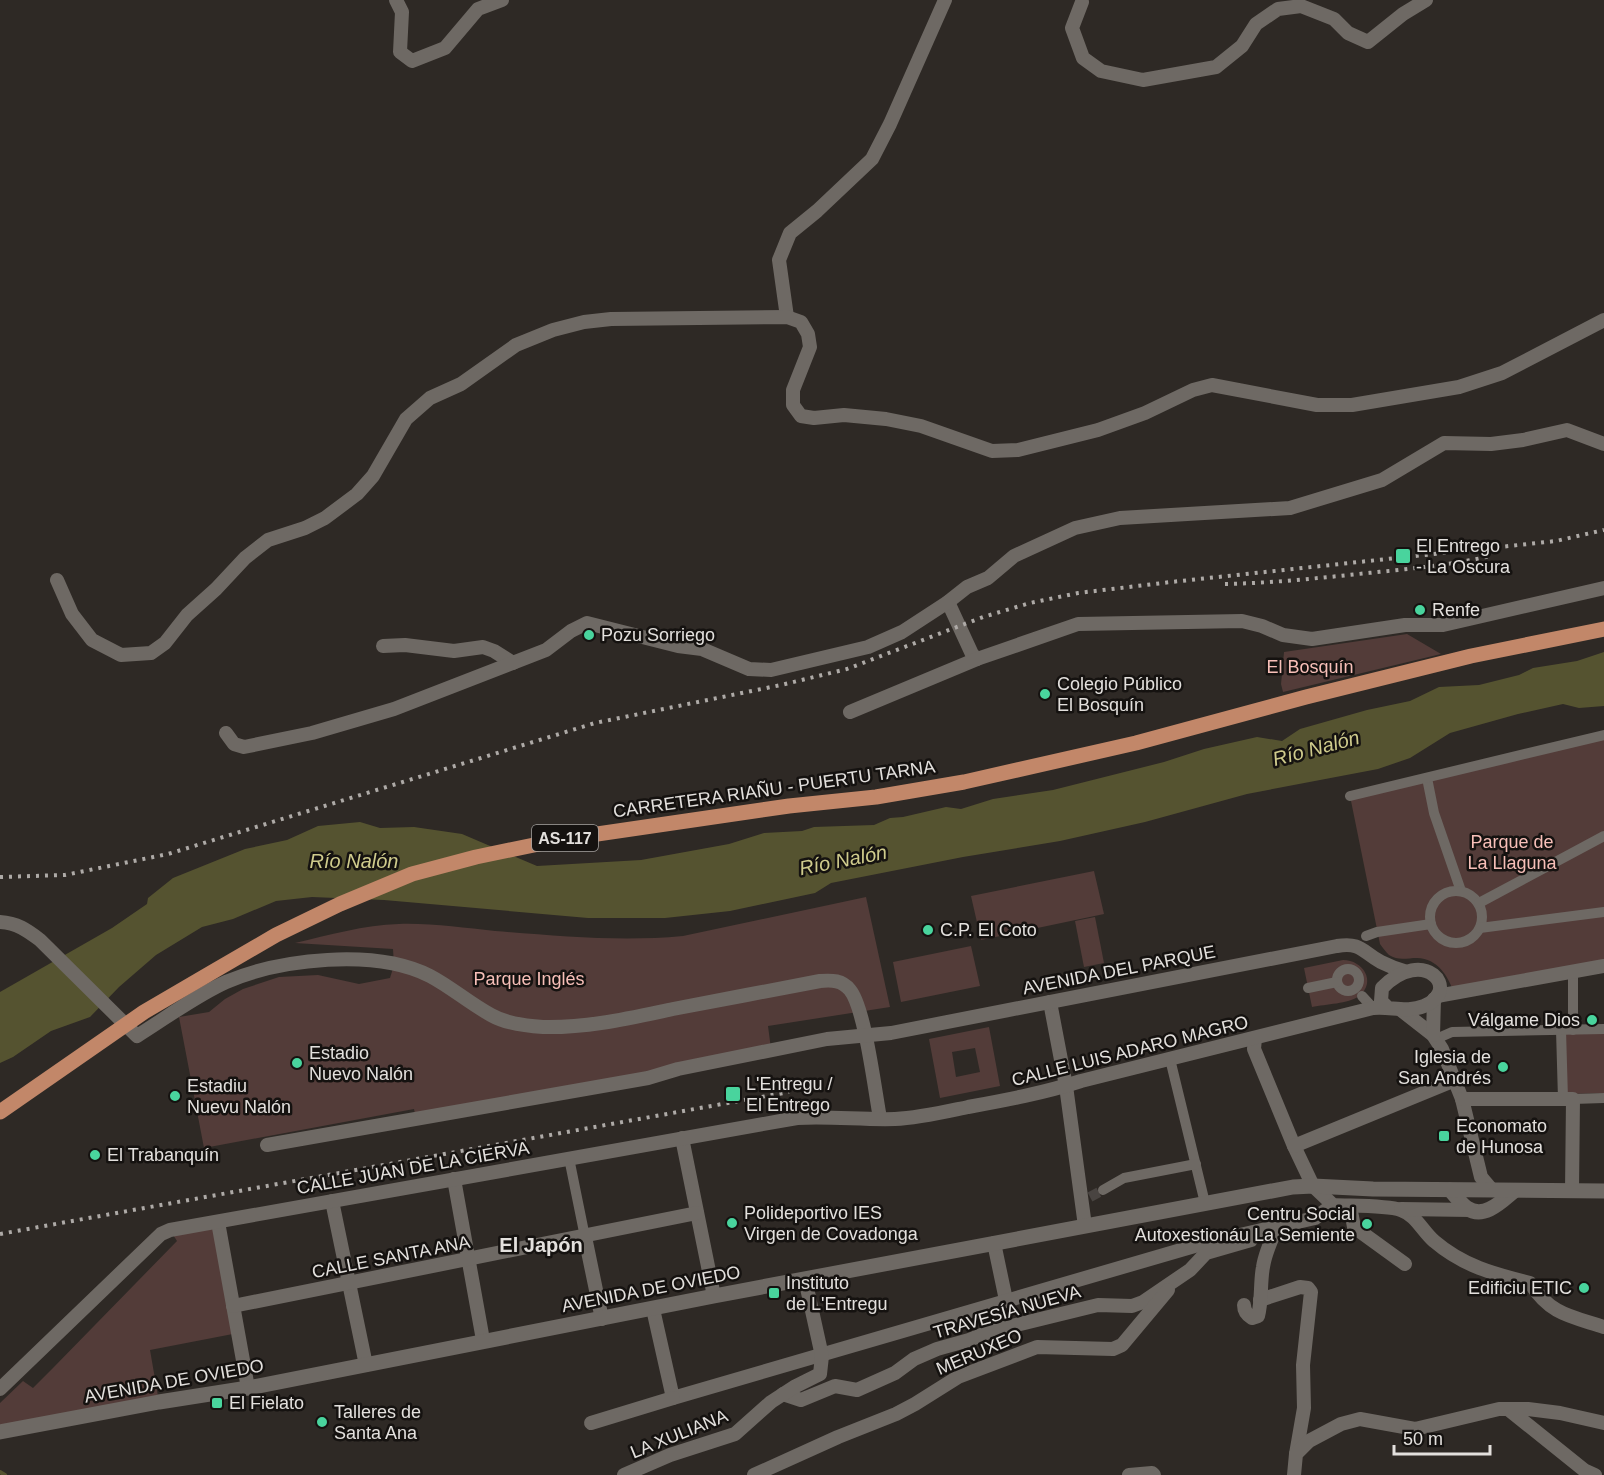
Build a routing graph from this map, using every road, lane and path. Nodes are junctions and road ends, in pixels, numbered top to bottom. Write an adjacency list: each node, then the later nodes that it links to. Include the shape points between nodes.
1 (396, 0): 2 (street, via 402,12 400,52 412,61 445,48 478,9)
2 (502, 0)
3 (945, 0): 6 (street, via 872,159 790,233 780,260)
4 (1426, 0): 5 (street, via 1368,42 1348,33 1334,19 1301,6 1278,9 1256,24 1242,46 1216,67 1143,80 1101,71 1083,58 1072,28)
5 (1082, 2)
6 (787, 317): 7 (street, via 801,322 810,347 793,390 793,405 801,416 844,414 886,418 992,451 1018,450 1098,430 1212,385 1317,405 1352,405 1459,387 1502,373); 9 (street, via 611,319 553,330 516,345 461,384 430,398 406,419 373,476 357,494 325,518 268,540 245,558 151,653 121,655 92,640 72,614)
7 (1604, 320)
8 (1604, 444): 11 (street, via 1568,430 1491,444 1444,443 1383,480 1290,508 1120,518 1075,528 1014,556 988,578 967,587)
9 (57, 580)
10 (1604, 588): 14 (street, via 1443,625 1405,625 1312,639 1283,635 1242,621 1078,624)
11 (951, 608): 14 (street); 15 (street, via 868,647 771,670 749,669 702,649 587,623 546,650)
12 (1604, 629): 53 (main road, CARRETERA RIAÑU - PUERTU TARNA / AS-117, via 1471,656 1136,743 964,782 563,838 412,874 276,935 144,1012)
13 (383, 646): 15 (street, via 454,651 483,647)
14 (974, 654): 16 (street)
15 (513, 663): 17 (street, via 394,709 312,733 244,747 234,744)
16 (850, 712)
17 (226, 733)
18 (1604, 735): 19 (street)
19 (1427, 778): 20 (street); 22 (street, via 1434,813)
20 (1350, 796)
21 (1604, 836): 23 (street)
22 (1461, 891): 23 (street); 26 (street, via 1453,890 1439,897 1431,909)
23 (1479, 903): 27 (street)
24 (1604, 912): 27 (street)
25 (0, 922): 44 (street, via 23,927 46,946 137,1036 202,994 246,974 314,961 356,960 414,969 492,1016 543,1027 595,1025 834,980 852,992)
26 (1431, 924): 27 (street, via 1441,938 1458,943 1474,936); 28 (street)
27 (1480, 928)
28 (1366, 936)
29 (1376, 959): 31 (street, AVENIDA DEL PARQUE); 39 (street, AVENIDA DEL PARQUE, via 1360,946 1349,944); 40 (street)
30 (1604, 966): 32 (street, CALLE LUIS ADARO MAGRO)
31 (1404, 971): 33 (street, AVENIDA DEL PARQUE, via 1424,970); 40 (street, via 1392,978)
32 (1573, 972): 36 (street, CALLE LUIS ADARO MAGRO); 41 (street)
33 (1439, 981): 36 (street, AVENIDA DEL PARQUE); 38 (street)
34 (1337, 982): 35 (street)
35 (1308, 988)
36 (1454, 992): 38 (street, CALLE LUIS ADARO MAGRO)
37 (1362, 996): 40 (street)
38 (1436, 998): 40 (street, CALLE LUIS ADARO MAGRO, via 1424,1006); 45 (street)
39 (1050, 1002): 44 (street, AVENIDA DEL PARQUE); 49 (street)
40 (1385, 1003): 45 (street); 46 (street, CALLE LUIS ADARO MAGRO)
41 (1573, 1029): 42 (street); 43 (street)
42 (1604, 1029)
43 (1560, 1030): 45 (street, via 1452,1032); 51 (street)
44 (865, 1035): 54 (street); 57 (street, AVENIDA DEL PARQUE, via 836,1037 648,1078)
45 (1434, 1037): 48 (street)
46 (1255, 1038): 47 (street, CALLE LUIS ADARO MAGRO); 58 (street, via 1254,1049)
47 (1170, 1059): 49 (street, CALLE LUIS ADARO MAGRO); 60 (street)
48 (1455, 1080): 52 (street); 58 (street)
49 (1066, 1086): 55 (street, CALLE LUIS ADARO MAGRO); 78 (street, via 1086,1199)
50 (1604, 1098): 51 (street)
51 (1568, 1099): 52 (street); 67 (street)
52 (1462, 1100): 65 (street, via 1481,1177)
53 (0, 1112)
54 (880, 1118): 55 (street, CALLE JUAN DE LA CIERVA); 56 (street, CALLE JUAN DE LA CIERVA, via 797,1118)
55 (895, 1119)
56 (682, 1138): 59 (street, CALLE JUAN DE LA CIERVA); 76 (street)
57 (267, 1145)
58 (1294, 1146): 62 (street)
59 (569, 1158): 61 (street, CALLE JUAN DE LA CIERVA); 80 (street)
60 (1196, 1164): 63 (street, via 1124,1178); 70 (street)
61 (454, 1179): 69 (street, CALLE JUAN DE LA CIERVA); 82 (street)
62 (1312, 1186): 64 (street, AVENIDA DE OVIEDO); 70 (street, AVENIDA DE OVIEDO); 71 (street)
63 (1103, 1190)
64 (1450, 1190): 65 (street, AVENIDA DE OVIEDO); 75 (street)
65 (1492, 1190): 66 (street, AVENIDA DE OVIEDO); 73 (street, via 1496,1198)
66 (1514, 1191): 67 (street, AVENIDA DE OVIEDO); 73 (street)
67 (1572, 1191): 68 (street, AVENIDA DE OVIEDO)
68 (1604, 1191)
69 (332, 1201): 77 (street, CALLE JUAN DE LA CIERVA); 86 (street)
70 (1205, 1203): 78 (street, AVENIDA DE OVIEDO)
71 (1333, 1205): 72 (street); 79 (street, via 1315,1218)
72 (1350, 1206): 74 (street); 83 (street, via 1354,1227)
73 (1494, 1207): 75 (street, via 1480,1212)
74 (1399, 1209): 75 (street); 94 (street, via 1458,1258 1480,1270 1530,1283 1548,1305 1565,1315)
75 (1471, 1210)
76 (697, 1213): 80 (street, CALLE SANTA ANA); 87 (street)
77 (218, 1222): 91 (street); 99 (street, CALLE JUAN DE LA CIERVA, via 161,1234)
78 (1085, 1226): 81 (street, AVENIDA DE OVIEDO)
79 (1276, 1228): 85 (street, TRAVESÍA NUEVA, via 1249,1242 1206,1253); 88 (street, via 1205,1243); 89 (street, via 1263,1263)
80 (585, 1237): 82 (street, CALLE SANTA ANA); 93 (street)
81 (994, 1243): 84 (street, AVENIDA DE OVIEDO); 88 (street)
82 (469, 1260): 86 (street, CALLE SANTA ANA); 95 (street)
83 (1405, 1264)
84 (805, 1279): 87 (street, AVENIDA DE OVIEDO); 96 (street)
85 (1173, 1281): 100 (street, TRAVESÍA NUEVA, via 1132,1306 1098,1305 1059,1313 937,1349 857,1390 835,1386 801,1400); 108 (street, MERUXEO, via 1122,1345 1113,1349 1037,1347 958,1377 915,1404)
86 (349, 1284): 91 (street, CALLE SANTA ANA); 97 (street)
87 (714, 1296): 92 (street, AVENIDA DE OVIEDO)
88 (1006, 1300): 96 (street)
89 (1260, 1300): 90 (street, via 1258,1316 1252,1317); 106 (street, via 1300,1287 1311,1292 1303,1365 1304,1408)
90 (1244, 1305)
91 (233, 1306): 98 (street)
92 (653, 1309): 93 (street, AVENIDA DE OVIEDO); 101 (street)
93 (602, 1319): 95 (street, AVENIDA DE OVIEDO)
94 (1604, 1327)
95 (483, 1340): 97 (street, AVENIDA DE OVIEDO)
96 (822, 1356): 100 (street, LA XULIANA, via 820,1374); 101 (street)
97 (366, 1365): 98 (street, AVENIDA DE OVIEDO)
98 (248, 1388): 105 (street, AVENIDA DE OVIEDO)
99 (0, 1389)
100 (783, 1394): 107 (street, LA XULIANA, via 735,1434)
101 (673, 1398): 104 (street)
102 (1508, 1409): 103 (street, via 1560,1413); 106 (street, via 1415,1429 1360,1419 1341,1424); 112 (street)
103 (1604, 1423)
104 (591, 1424)
105 (0, 1432)
106 (1296, 1454): 111 (street)
107 (624, 1475)
108 (754, 1475)
109 (1129, 1475): 110 (street)
110 (1154, 1475)
111 (1294, 1475)
112 (1595, 1475)

